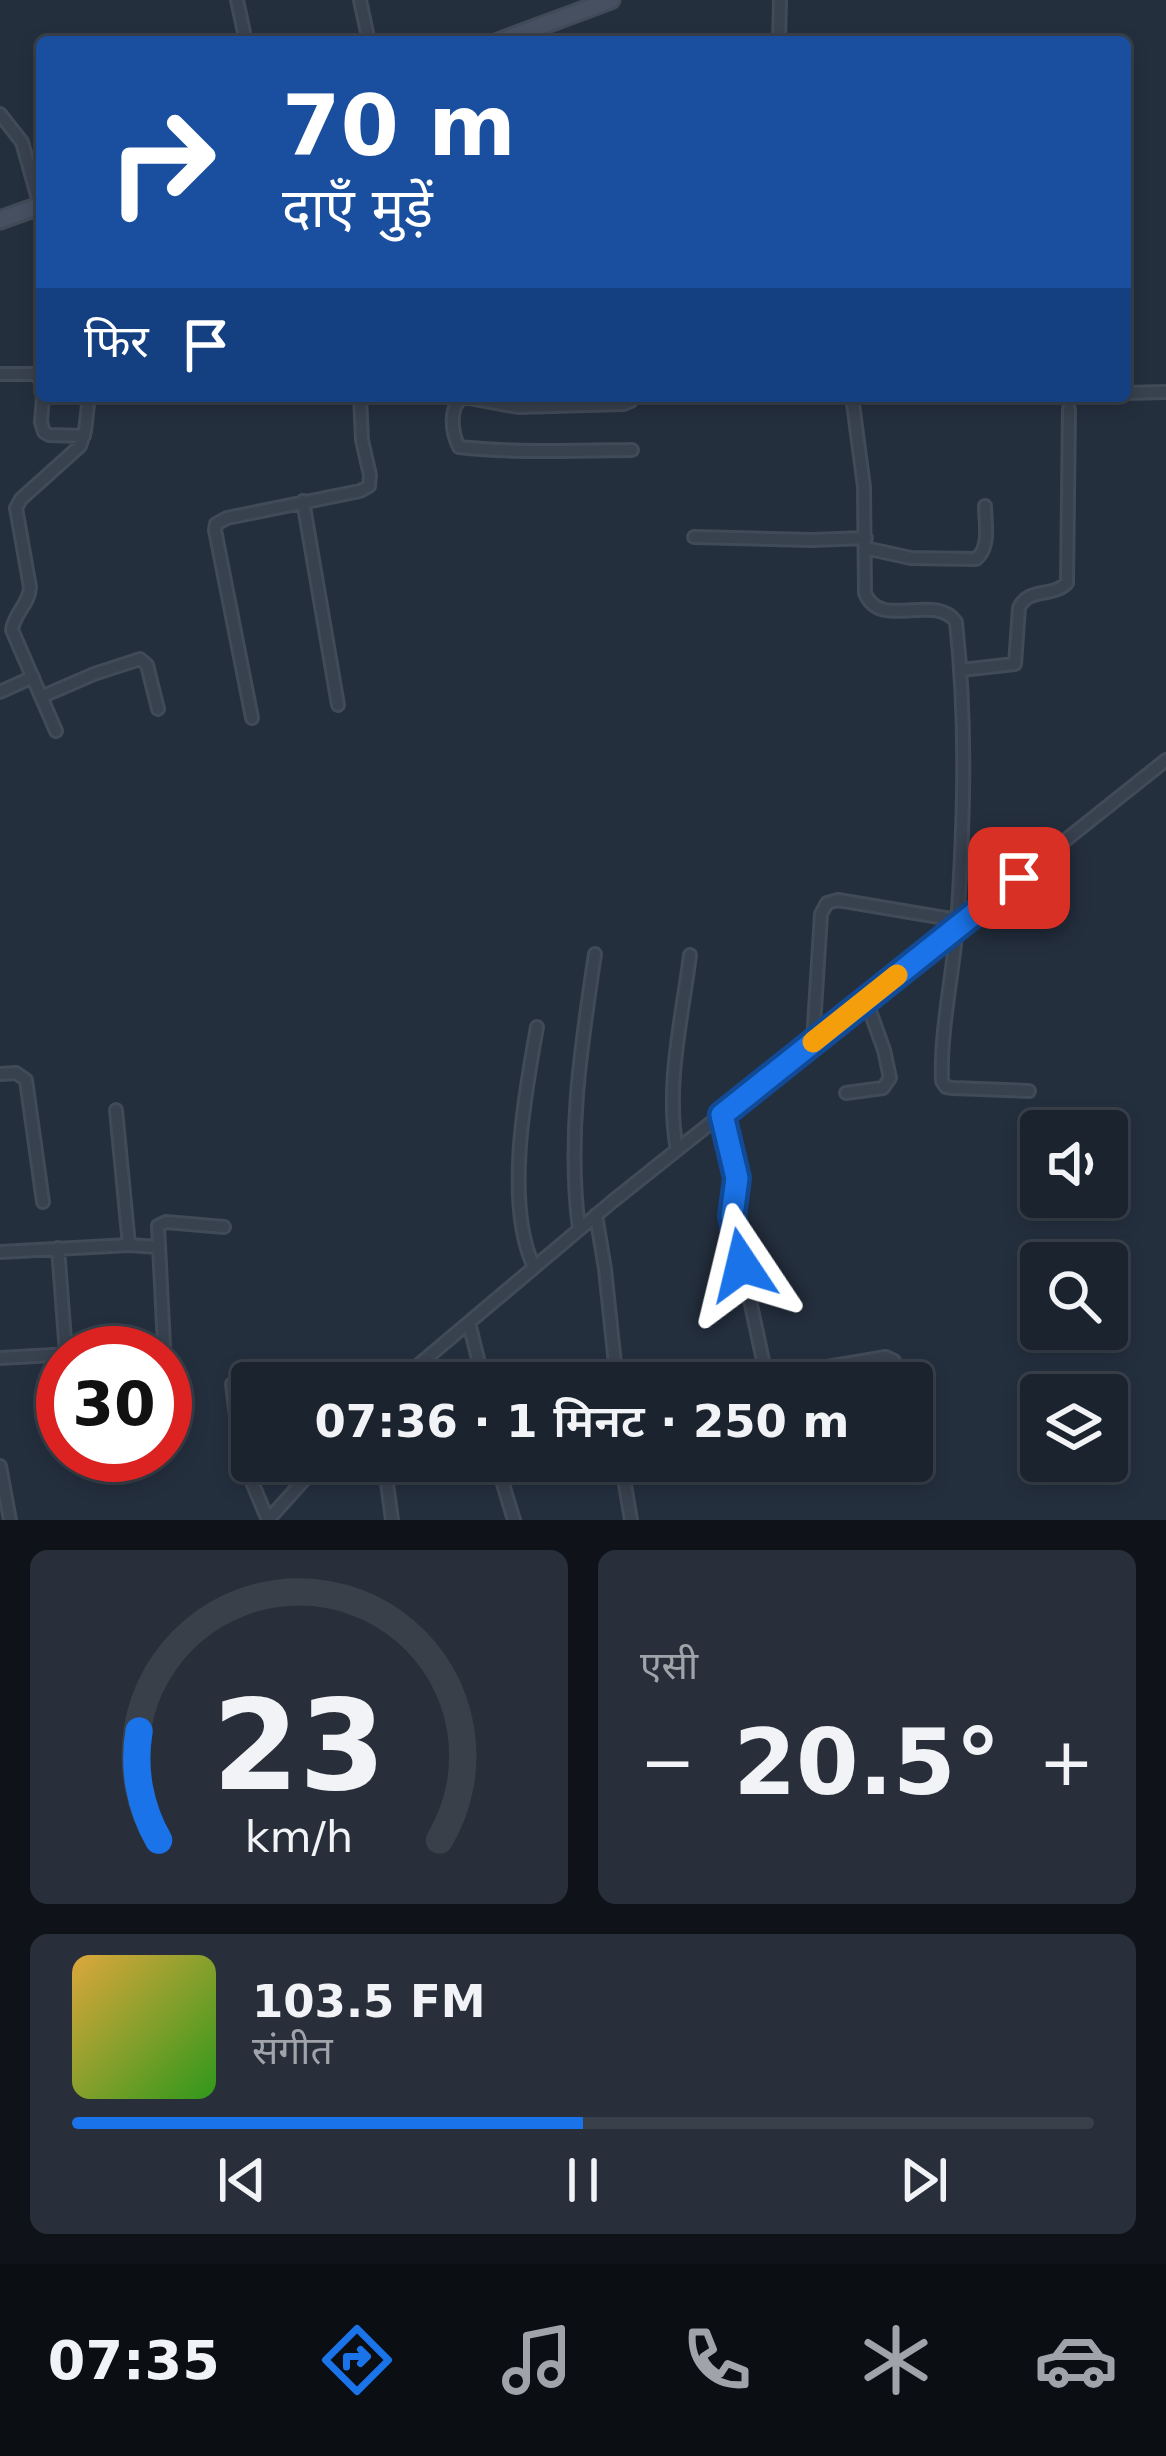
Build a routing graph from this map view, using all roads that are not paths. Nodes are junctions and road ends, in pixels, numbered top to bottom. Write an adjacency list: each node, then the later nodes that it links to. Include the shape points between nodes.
1 (237, 0): 5 (street)
2 (360, 0): 6 (street)
3 (611, 0): 7 (main road)
4 (780, 0): 8 (street)
5 (245, 36)
6 (368, 36)
7 (532, 36)
8 (779, 36)
9 (0, 114): 10 (street, via 22,142)
10 (36, 188)
11 (36, 207): 12 (main road)
12 (0, 220)
13 (0, 374): 14 (street)
14 (36, 376)
15 (1166, 392): 16 (street)
16 (1131, 393)
17 (43, 402): 25 (street, via 44,432)
18 (88, 402): 25 (street)
19 (360, 402): 28 (street, via 370,486)
20 (457, 402): 26 (street, via 459,447)
21 (497, 402): 22 (street)
22 (629, 402)
23 (853, 402): 32 (street)
24 (1070, 409): 33 (street, via 1067,584 1022,600 1015,664)
25 (84, 436): 27 (street)
26 (632, 449)
27 (20, 501): 29 (street); 34 (street, via 30,594 12,626)
28 (303, 501): 37 (street); 39 (street, via 216,524)
29 (0, 502)
30 (985, 506): 32 (street, via 985,550 976,559 911,558)
31 (694, 538): 32 (street)
32 (866, 543): 33 (street, via 868,602 880,610 948,612)
33 (961, 670): 42 (street)
34 (33, 677): 35 (street); 36 (street)
35 (0, 692)
36 (41, 697): 38 (street, via 140,659); 40 (street)
37 (338, 705)
38 (158, 709)
39 (252, 718)
40 (56, 731)
41 (1166, 760): 42 (street)
42 (957, 924): 45 (street); 47 (street, via 826,903); 49 (street, via 942,1081)
43 (595, 954): 57 (street, via 574,1110)
44 (690, 955): 53 (street, via 672,1097)
45 (866, 1000): 47 (street); 50 (street, via 890,1078 883,1088)
46 (538, 1027): 62 (street, via 520,1156 522,1229)
47 (813, 1042): 52 (street)
48 (0, 1074): 54 (street, via 26,1080)
49 (1028, 1091)
50 (846, 1093)
51 (116, 1110): 58 (street)
52 (722, 1115): 53 (street); 71 (street, via 737,1178 732,1216)
53 (677, 1150): 55 (street)
54 (44, 1202)
55 (596, 1215): 57 (street); 70 (street)
56 (224, 1227): 59 (street, via 166,1222 158,1226)
57 (579, 1229): 62 (street)
58 (130, 1245): 59 (street); 60 (street)
59 (158, 1246): 65 (street)
60 (58, 1248): 61 (street); 64 (street)
61 (0, 1252)
62 (534, 1267): 63 (street)
63 (469, 1323): 68 (street); 69 (street)
64 (64, 1326)
65 (163, 1326)
66 (36, 1355): 67 (street)
67 (0, 1358)
68 (422, 1362)
69 (479, 1362)
70 (614, 1362)
71 (763, 1362)
72 (854, 1362): 73 (street)
73 (894, 1362)
74 (0, 1466): 80 (street)
75 (252, 1482): 81 (street)
76 (302, 1482): 81 (street)
77 (387, 1482): 82 (street)
78 (502, 1482): 83 (street)
79 (625, 1482): 84 (street)
80 (10, 1520)
81 (268, 1520)
82 (392, 1520)
83 (514, 1520)
84 (631, 1520)

